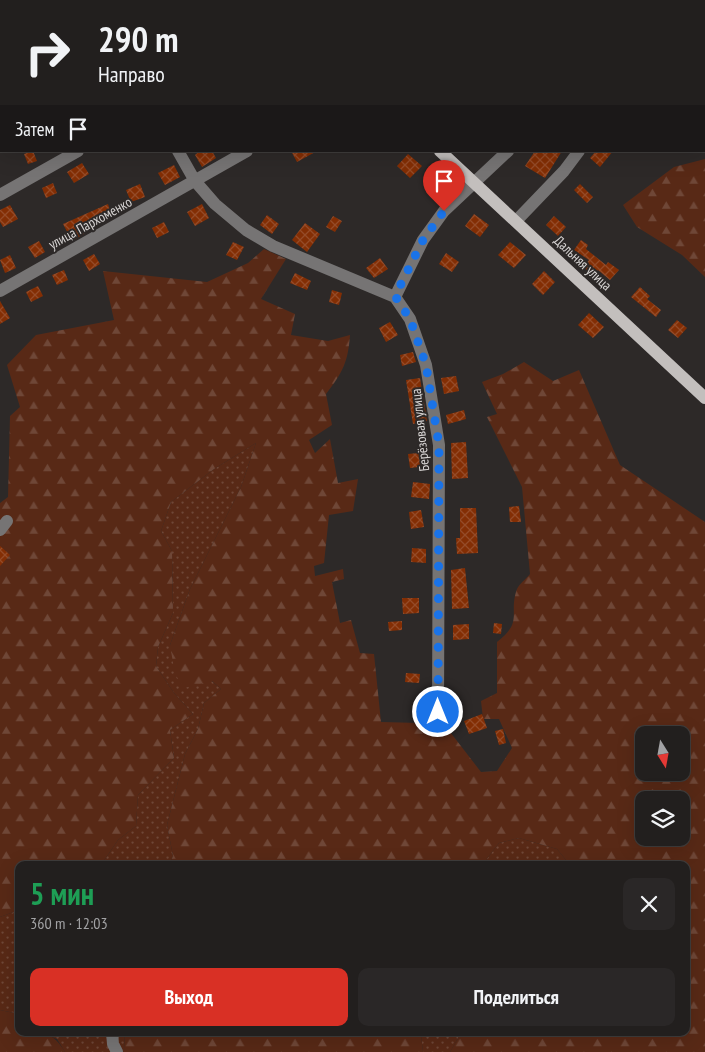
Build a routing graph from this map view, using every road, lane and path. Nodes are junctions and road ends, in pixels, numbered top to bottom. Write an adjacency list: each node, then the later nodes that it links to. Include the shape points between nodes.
1 (76, 152): 9 (street)
2 (179, 152): 7 (street)
3 (245, 152): 7 (street, улица Пархоменко)
4 (441, 152): 8 (main road, Дальняя улица)
5 (507, 152): 8 (street)
6 (578, 152): 10 (street)
7 (195, 181): 11 (street, улица Пархоменко); 12 (street, via 215,204 246,230)
8 (476, 183): 10 (main road, Дальняя улица); 12 (street, via 444,211 423,240)
9 (0, 195)
10 (516, 221): 13 (main road, Дальняя улица)
11 (0, 291)
12 (395, 296): 14 (street, Берёзовая улица, via 410,319 426,365 439,445)
13 (705, 398)
14 (438, 712)
15 (112, 1036): 16 (street)
16 (117, 1052)

